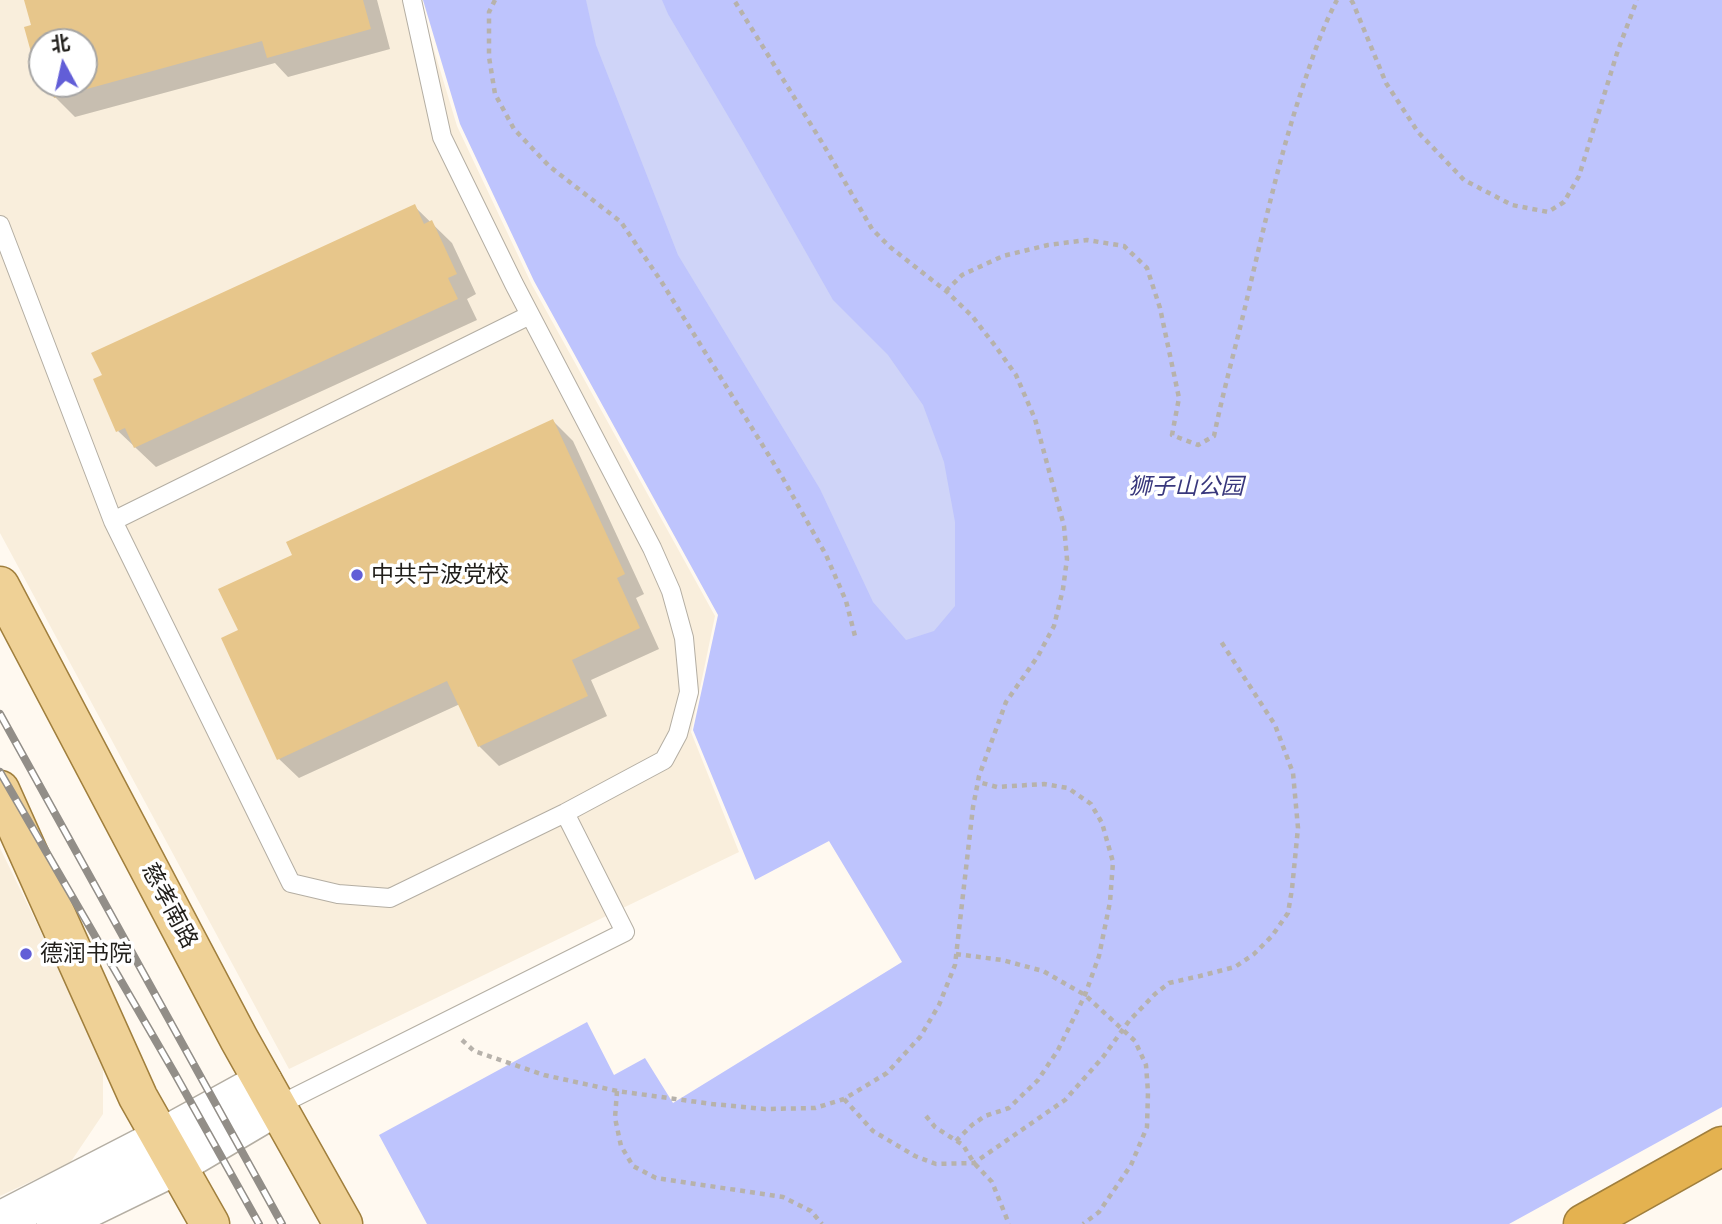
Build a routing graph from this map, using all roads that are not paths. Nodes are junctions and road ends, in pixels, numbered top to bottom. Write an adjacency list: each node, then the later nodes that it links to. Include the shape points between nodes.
1 (412, 0): 3 (lane, via 442,137)
2 (0, 225): 4 (lane)
3 (530, 315): 4 (lane); 7 (lane, via 671,591 684,638 689,692 678,734 664,760)
4 (113, 521): 7 (lane, via 291,883 338,894 390,898)
5 (0, 586): 8 (main road, 慈孝南路)
6 (0, 790): 10 (main road, via 138,1097)
7 (565, 813): 8 (lane, via 625,932 442,1023)
8 (270, 1094): 10 (street); 14 (main road, 慈孝南路)
9 (1722, 1146): 15 (highway)
10 (169, 1152): 11 (street); 12 (street); 13 (main road)
11 (0, 1221)
12 (56, 1224)
13 (211, 1224)
14 (343, 1224)
15 (1583, 1224)

